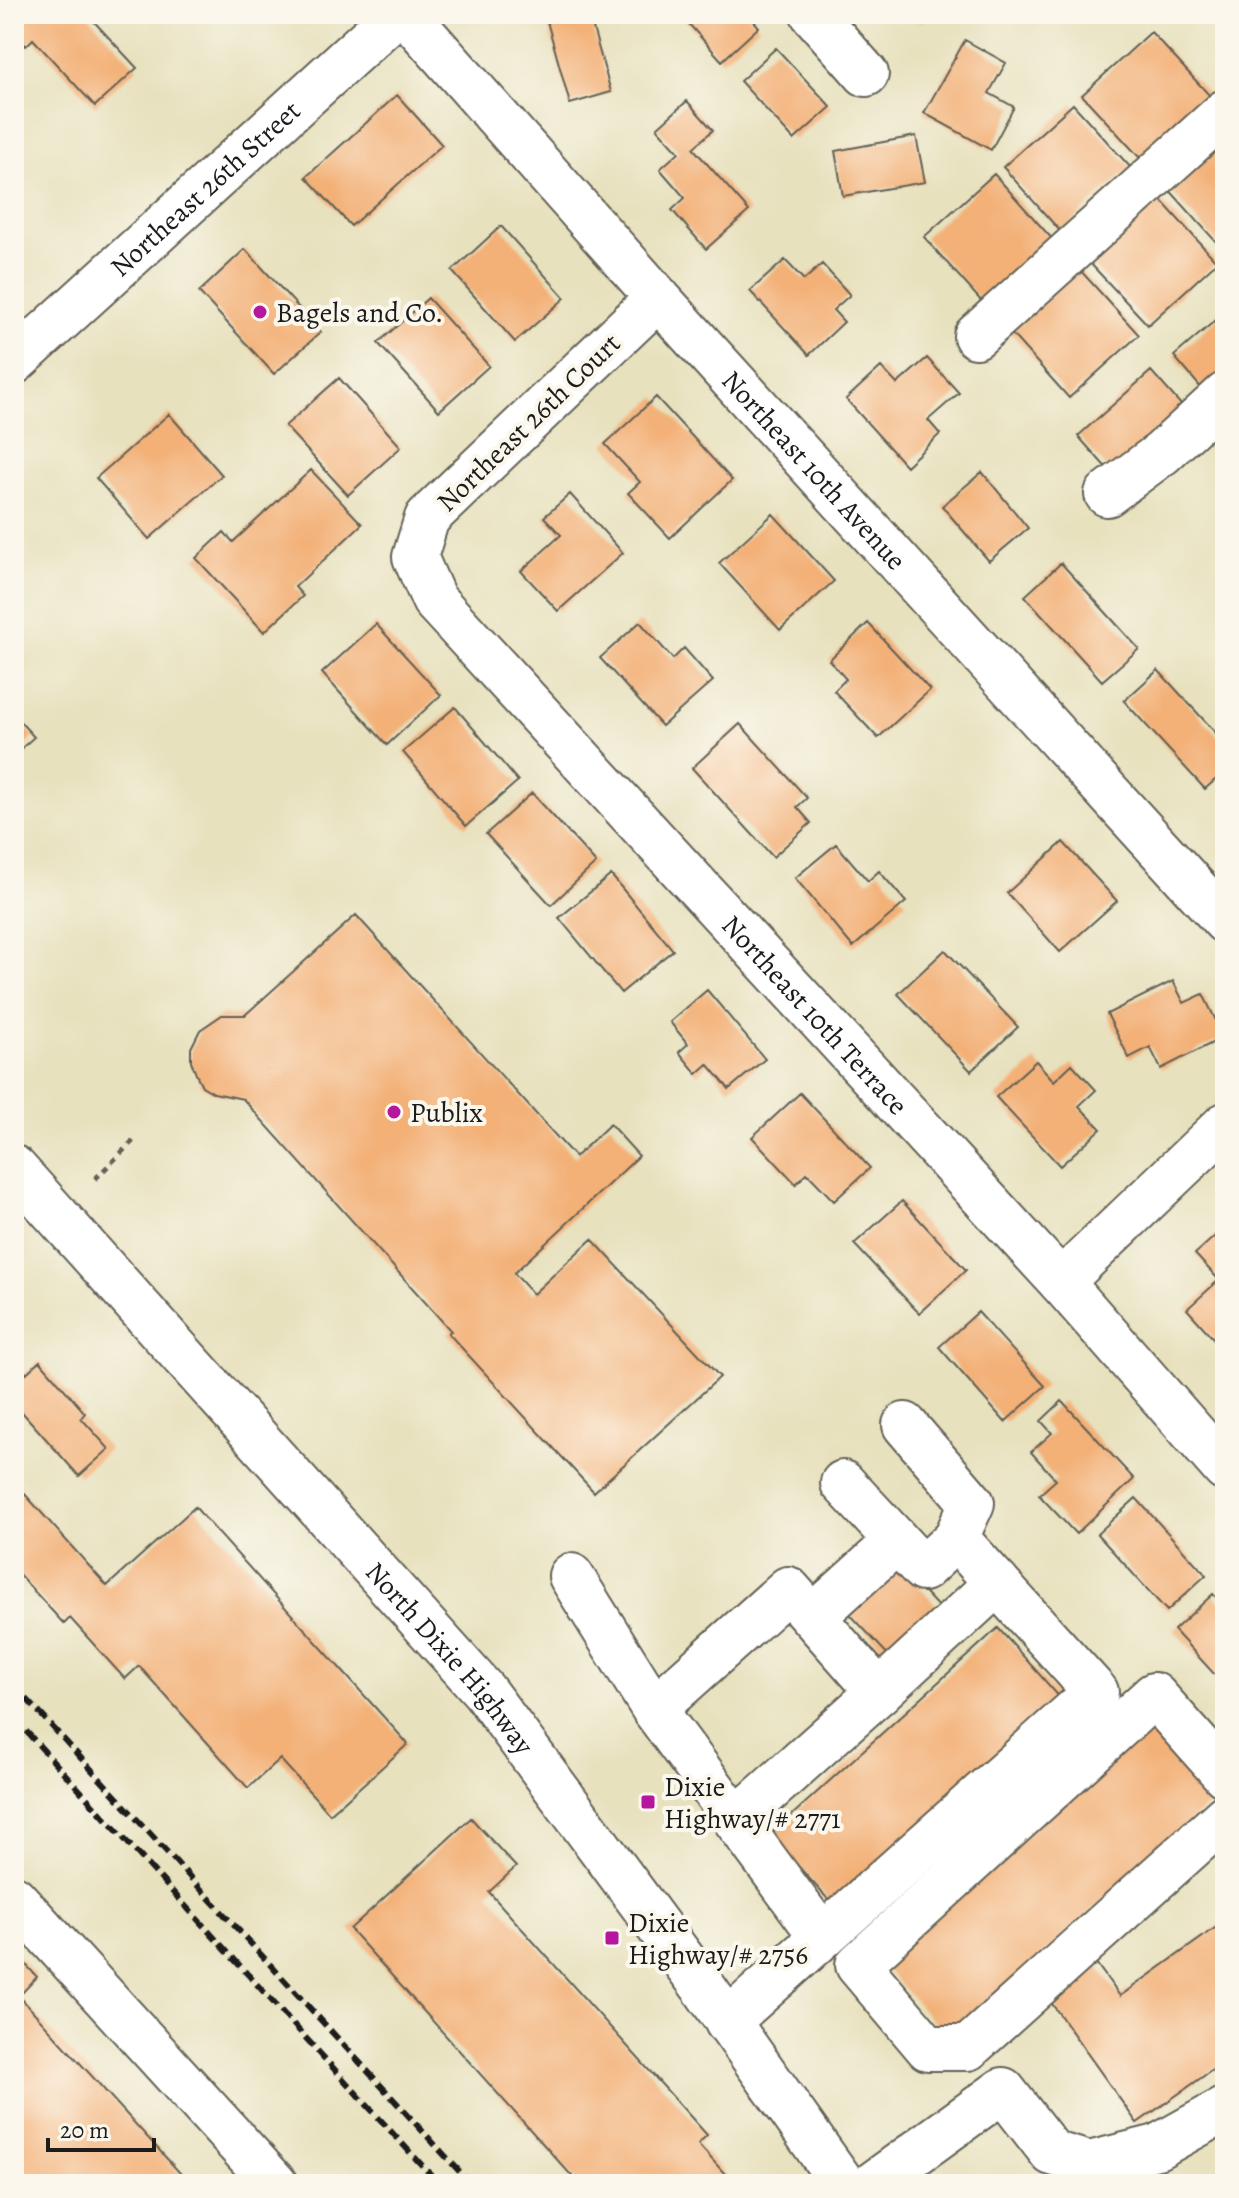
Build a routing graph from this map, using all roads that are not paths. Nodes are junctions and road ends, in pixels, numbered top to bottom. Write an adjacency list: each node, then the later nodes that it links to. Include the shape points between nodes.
1 (396, 14): 8 (street, Northeast 26th Street)
2 (406, 14): 6 (street, Northeast 10th Avenue)
3 (813, 14): 4 (street)
4 (866, 74)
5 (1225, 112): 7 (street)
6 (658, 298): 11 (street, Northeast 26th Court, via 427,518); 12 (street, Northeast 10th Avenue)
7 (976, 336)
8 (14, 362)
9 (1225, 395): 10 (street)
10 (1107, 494)
11 (415, 557): 15 (street, Northeast 10th Terrace, via 434,600)
12 (1225, 921)
13 (1225, 1125): 15 (street)
14 (14, 1168): 31 (street, North Dixie Highway, via 484,1691)
15 (1061, 1282): 17 (street, Northeast 10th Terrace)
16 (905, 1425): 19 (street, via 972,1503)
17 (1225, 1469)
18 (843, 1483): 20 (street)
19 (956, 1538): 20 (street, via 923,1569); 22 (street)
20 (897, 1541): 23 (street)
21 (571, 1576): 25 (street)
22 (997, 1583): 24 (street); 30 (street, via 1096,1692)
23 (813, 1617): 24 (street); 25 (street, via 788,1589)
24 (879, 1692): 27 (street)
25 (654, 1709): 27 (street)
26 (1225, 1775): 28 (street, via 1154,1695 858,1965 928,2048 968,2048)
27 (736, 1820): 30 (street)
28 (1216, 1837)
29 (14, 1898): 33 (street)
30 (822, 1937): 31 (street)
31 (727, 2022): 34 (street, North Dixie Highway)
32 (1225, 2109): 35 (street, via 1157,2147 1089,2164 1052,2153 1003,2090)
33 (275, 2184)
34 (843, 2184)
35 (873, 2184)

